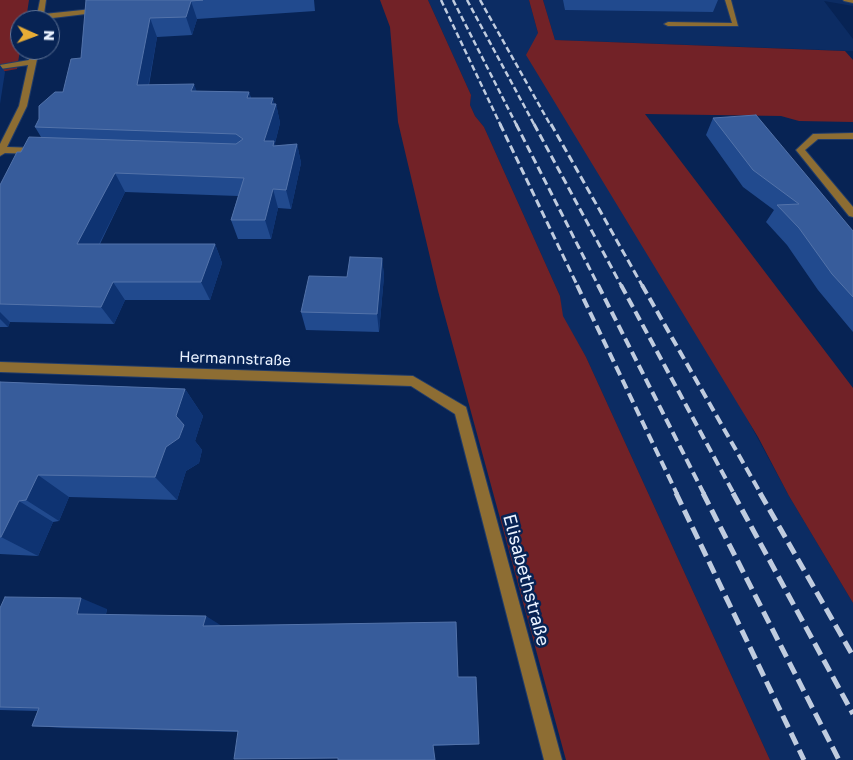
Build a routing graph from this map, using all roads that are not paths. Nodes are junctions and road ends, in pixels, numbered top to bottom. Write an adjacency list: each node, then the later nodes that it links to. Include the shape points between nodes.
1 (728, 0): 6 (street, via 736,25)
2 (846, 0): 3 (street)
3 (853, 1)
4 (109, 9): 5 (street)
5 (60, 15)
6 (668, 24)
7 (33, 62): 8 (street); 10 (street, via 23,106)
8 (0, 67)
9 (853, 136): 12 (street, via 816,136 800,150)
10 (1, 151): 11 (street)
11 (50, 151)
12 (853, 214)
13 (0, 367): 14 (street, Hermannstraße, via 413,381)
14 (461, 411): 15 (street, Elisabethstraße)
15 (553, 760)

